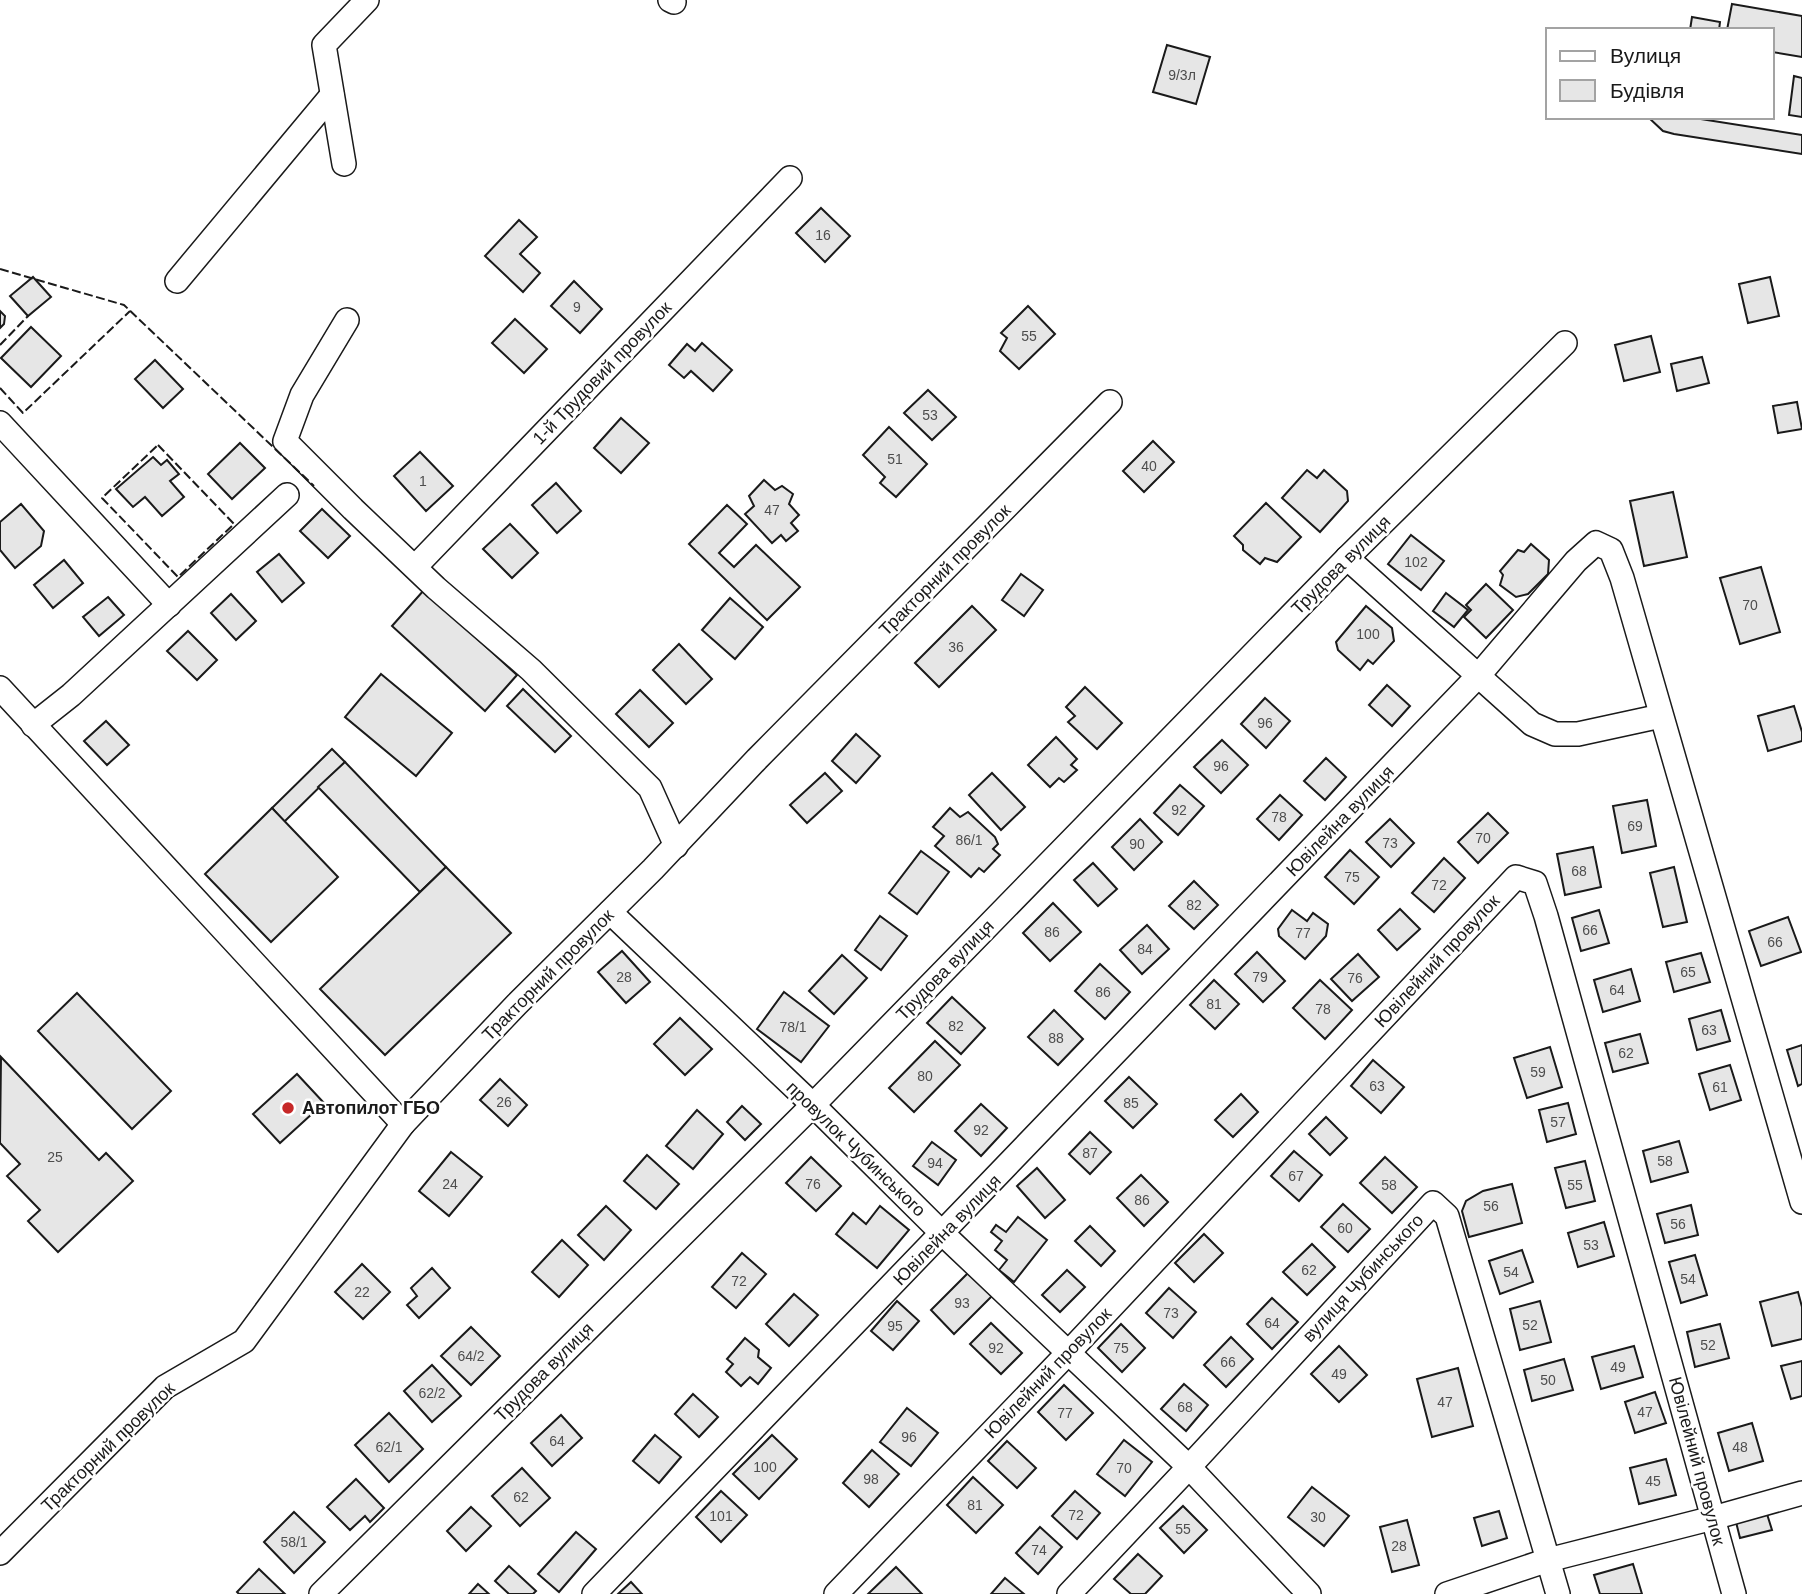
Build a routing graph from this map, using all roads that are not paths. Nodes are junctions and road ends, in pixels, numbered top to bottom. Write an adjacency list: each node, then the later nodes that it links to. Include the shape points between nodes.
1 (367, 0): 2 (street, via 324,45)
2 (332, 95): 3 (street); 5 (street)
3 (344, 164)
4 (790, 178): 12 (street, 1-й Трудовий провулок)
5 (177, 281)
6 (347, 320): 12 (street, via 302,396 285,441)
7 (1565, 343): 11 (street, Трудова вулиця)
8 (1110, 402): 18 (street, Тракторний провулок)
9 (0, 423): 13 (street)
10 (287, 495): 13 (street)
11 (1348, 558): 14 (street); 20 (street, Трудова вулиця)
12 (415, 567): 18 (street, via 531,670 650,788)
13 (169, 605): 17 (street)
14 (1479, 675): 16 (street, via 1532,724 1555,734 1578,734); 16 (street, Ювілейна вулиця, via 1596,543 1611,550 1622,579); 23 (street, Ювілейна вулиця)
15 (0, 688): 17 (street)
16 (1661, 716): 22 (street, Ювілейна вулиця)
17 (33, 725): 21 (street)
18 (676, 846): 19 (street, Тракторний провулок)
19 (610, 912): 20 (street, провулок Чубинського); 21 (street, Тракторний провулок)
20 (813, 1105): 23 (street, провулок Чубинського); 30 (street, Трудова вулиця)
21 (403, 1124): 28 (street, Тракторний провулок, via 244,1341 166,1387)
22 (1802, 1202)
23 (943, 1234): 24 (street, провулок Чубинського); 31 (street, Ювілейна вулиця)
24 (1068, 1353): 25 (street, провулок Чубинського); 27 (street, Ювілейний провулок, via 1516,877 1535,883 1546,916); 32 (street, Ювілейний провулок)
25 (1189, 1467): 29 (street, вулиця Чубинського, via 1433,1203 1447,1216); 33 (street, вулиця Чубинського); 34 (street, провулок Чубинського)
26 (1802, 1493): 27 (street)
27 (1713, 1518): 29 (street); 37 (street, Ювілейний провулок)
28 (0, 1553)
29 (1548, 1560): 35 (street); 36 (street, вулиця Чубинського)
30 (321, 1594)
31 (594, 1594)
32 (836, 1594)
33 (1069, 1594)
34 (1309, 1594)
35 (1447, 1594)
36 (1558, 1594)
37 (1734, 1594)

